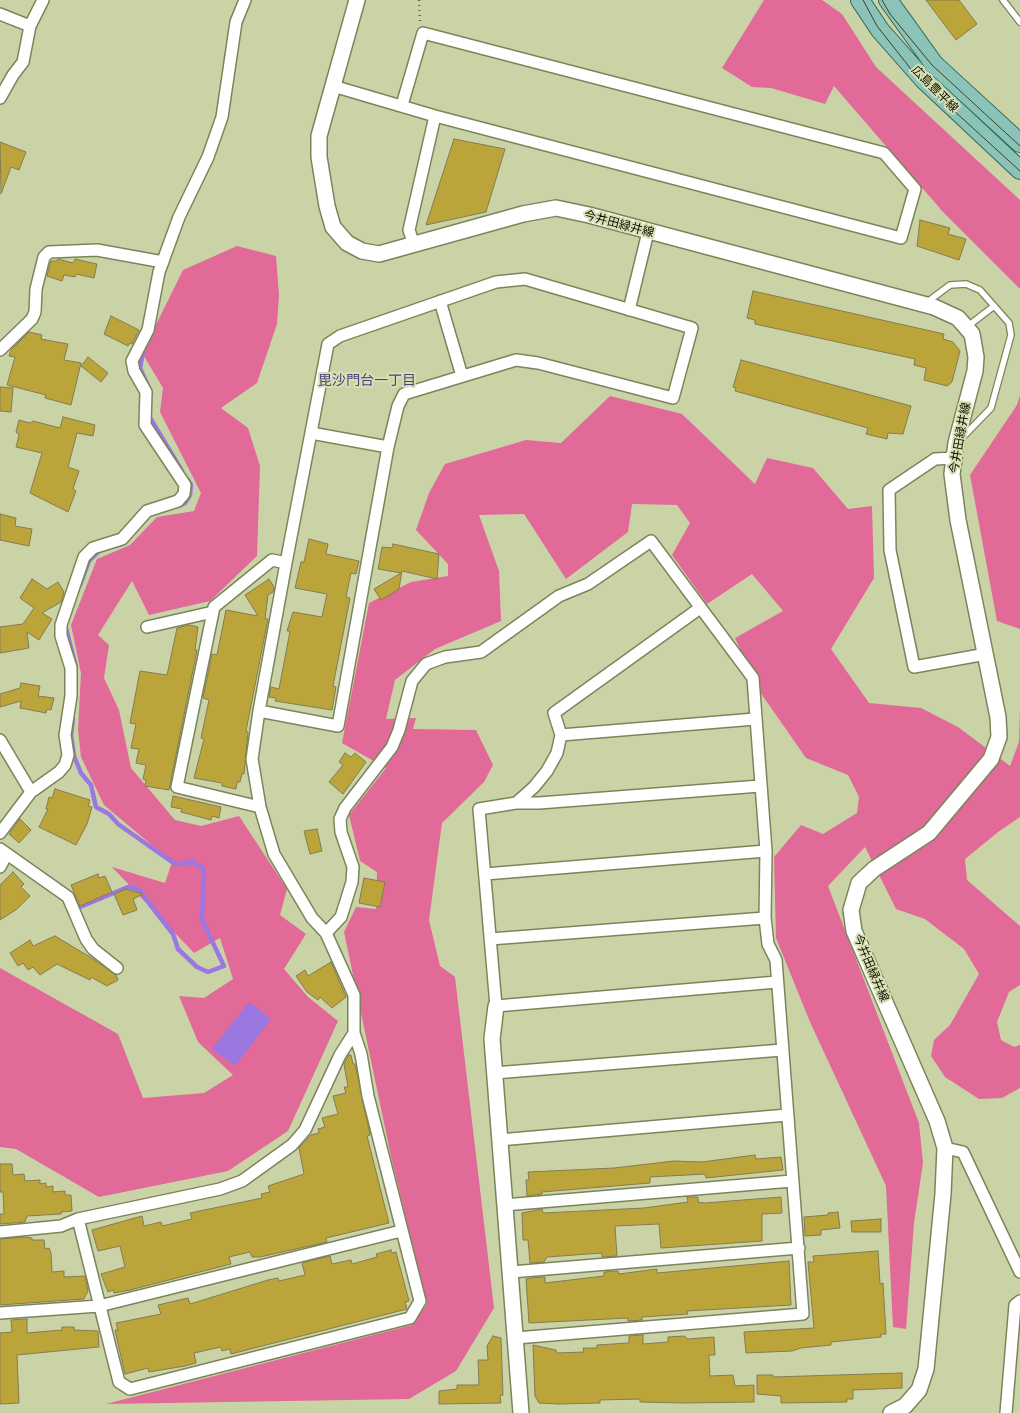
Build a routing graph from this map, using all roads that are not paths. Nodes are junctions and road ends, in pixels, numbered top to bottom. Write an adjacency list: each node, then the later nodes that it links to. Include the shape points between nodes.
1 (43, 0): 9 (street)
2 (245, 0): 18 (street, via 236,22 222,117)
3 (357, 0): 10 (main road, 今井田緑井線)
4 (860, 0): 15 (main road, 広島豊平線, via 880,30 924,80)
5 (888, 0): 14 (main road, 広島豊平線, via 934,64)
6 (1003, 0): 8 (lane)
7 (0, 14): 9 (street)
8 (1020, 22)
9 (30, 26): 11 (street, via 23,62)
10 (333, 86): 12 (street); 17 (main road, 今井田緑井線, via 319,136 319,157 332,227 347,243 362,251 379,254)
11 (0, 98)
12 (402, 105): 13 (street); 13 (street, via 423,33 884,153 915,189 901,238)
13 (435, 116): 17 (street, via 410,230)
14 (1020, 142)
15 (1020, 170)
16 (648, 232): 17 (main road, 今井田緑井線, via 556,208 523,214); 20 (main road, 今井田緑井線); 22 (street)
17 (414, 245)
18 (163, 262): 24 (street, via 97,250 49,252 44,257 32,320); 40 (street, via 148,330 132,361 146,392 145,425 185,486 184,494 178,500 147,511 122,539 93,548 84,557 61,626 71,668 65,735 68,754 65,765)
19 (440, 301): 22 (street, via 496,282 524,279); 25 (street); 26 (street, via 340,336 328,344)
20 (924, 305): 21 (lane, via 950,285 966,284 980,290); 23 (main road, 今井田緑井線, via 958,318)
21 (994, 306): 23 (lane); 27 (lane, via 1008,323 1011,335 991,408)
22 (629, 310): 25 (street, via 692,328 673,398 516,360)
23 (966, 328): 27 (main road, 今井田緑井線, via 972,334 975,371)
24 (0, 350)
25 (462, 376): 28 (street, via 404,394)
26 (311, 433): 28 (street); 30 (street)
27 (956, 443): 29 (main road, 今井田緑井線)
28 (388, 447): 35 (street, via 338,726)
29 (954, 458): 34 (main road, 今井田緑井線, via 952,474 958,520); 34 (street, via 934,459 889,490 890,550 914,667)
30 (286, 563): 32 (street, via 272,560 214,607); 35 (street)
31 (700, 608): 36 (street, via 753,678); 37 (street, via 554,713); 49 (street, via 651,540 588,584 559,596 482,652 445,657 426,664 412,681 392,747 340,819 353,867 352,882 341,917)
32 (213, 612): 33 (street); 42 (street, via 177,787)
33 (147, 627)
34 (986, 654): 59 (main road, 今井田緑井線, via 998,717 998,737 991,759 929,833 874,868 859,884 851,910 854,931 937,1121)
35 (259, 711): 42 (street, via 252,759)
36 (754, 719): 37 (street); 39 (street)
37 (561, 735): 41 (street, via 547,771)
38 (0, 740): 40 (street)
39 (760, 786): 41 (street); 44 (street)
40 (31, 792): 43 (street)
41 (516, 803): 47 (street, via 479,808)
42 (260, 807): 49 (street, via 274,854 312,918)
43 (0, 833)
44 (766, 851): 47 (street); 48 (street)
45 (4, 852): 46 (street); 51 (street, via 68,897 86,940)
46 (0, 867)
47 (485, 874): 50 (street)
48 (765, 918): 50 (street); 52 (street, via 768,944 776,960)
49 (326, 933): 54 (street, via 354,995)
50 (490, 939): 53 (street)
51 (117, 968)
52 (777, 982): 53 (street); 55 (street)
53 (496, 1006): 56 (main road, via 492,1039)
54 (354, 1033): 62 (street, via 340,1055 305,1130 292,1145 255,1172 220,1189); 64 (street)
55 (782, 1050): 56 (street); 57 (street)
56 (494, 1073): 58 (main road)
57 (787, 1115): 58 (street); 60 (street)
58 (499, 1140): 61 (main road)
59 (945, 1148): 67 (street, via 963,1152); 73 (main road, 今井田緑井線, via 926,1369 919,1390 905,1406)
60 (792, 1181): 61 (street); 65 (street)
61 (504, 1205): 66 (main road)
62 (78, 1219): 63 (street, via 61,1226); 69 (street)
63 (0, 1231)
64 (401, 1231): 69 (street); 69 (street, via 420,1301 410,1318 130,1389 118,1382)
65 (798, 1248): 66 (street); 71 (street, via 803,1314)
66 (511, 1272): 71 (main road)
67 (1020, 1272)
68 (1020, 1301): 74 (street, via 1015,1305)
69 (99, 1306): 70 (street)
70 (0, 1313)
71 (516, 1338): 72 (main road)
72 (521, 1413)
73 (890, 1413)
74 (1006, 1413)

